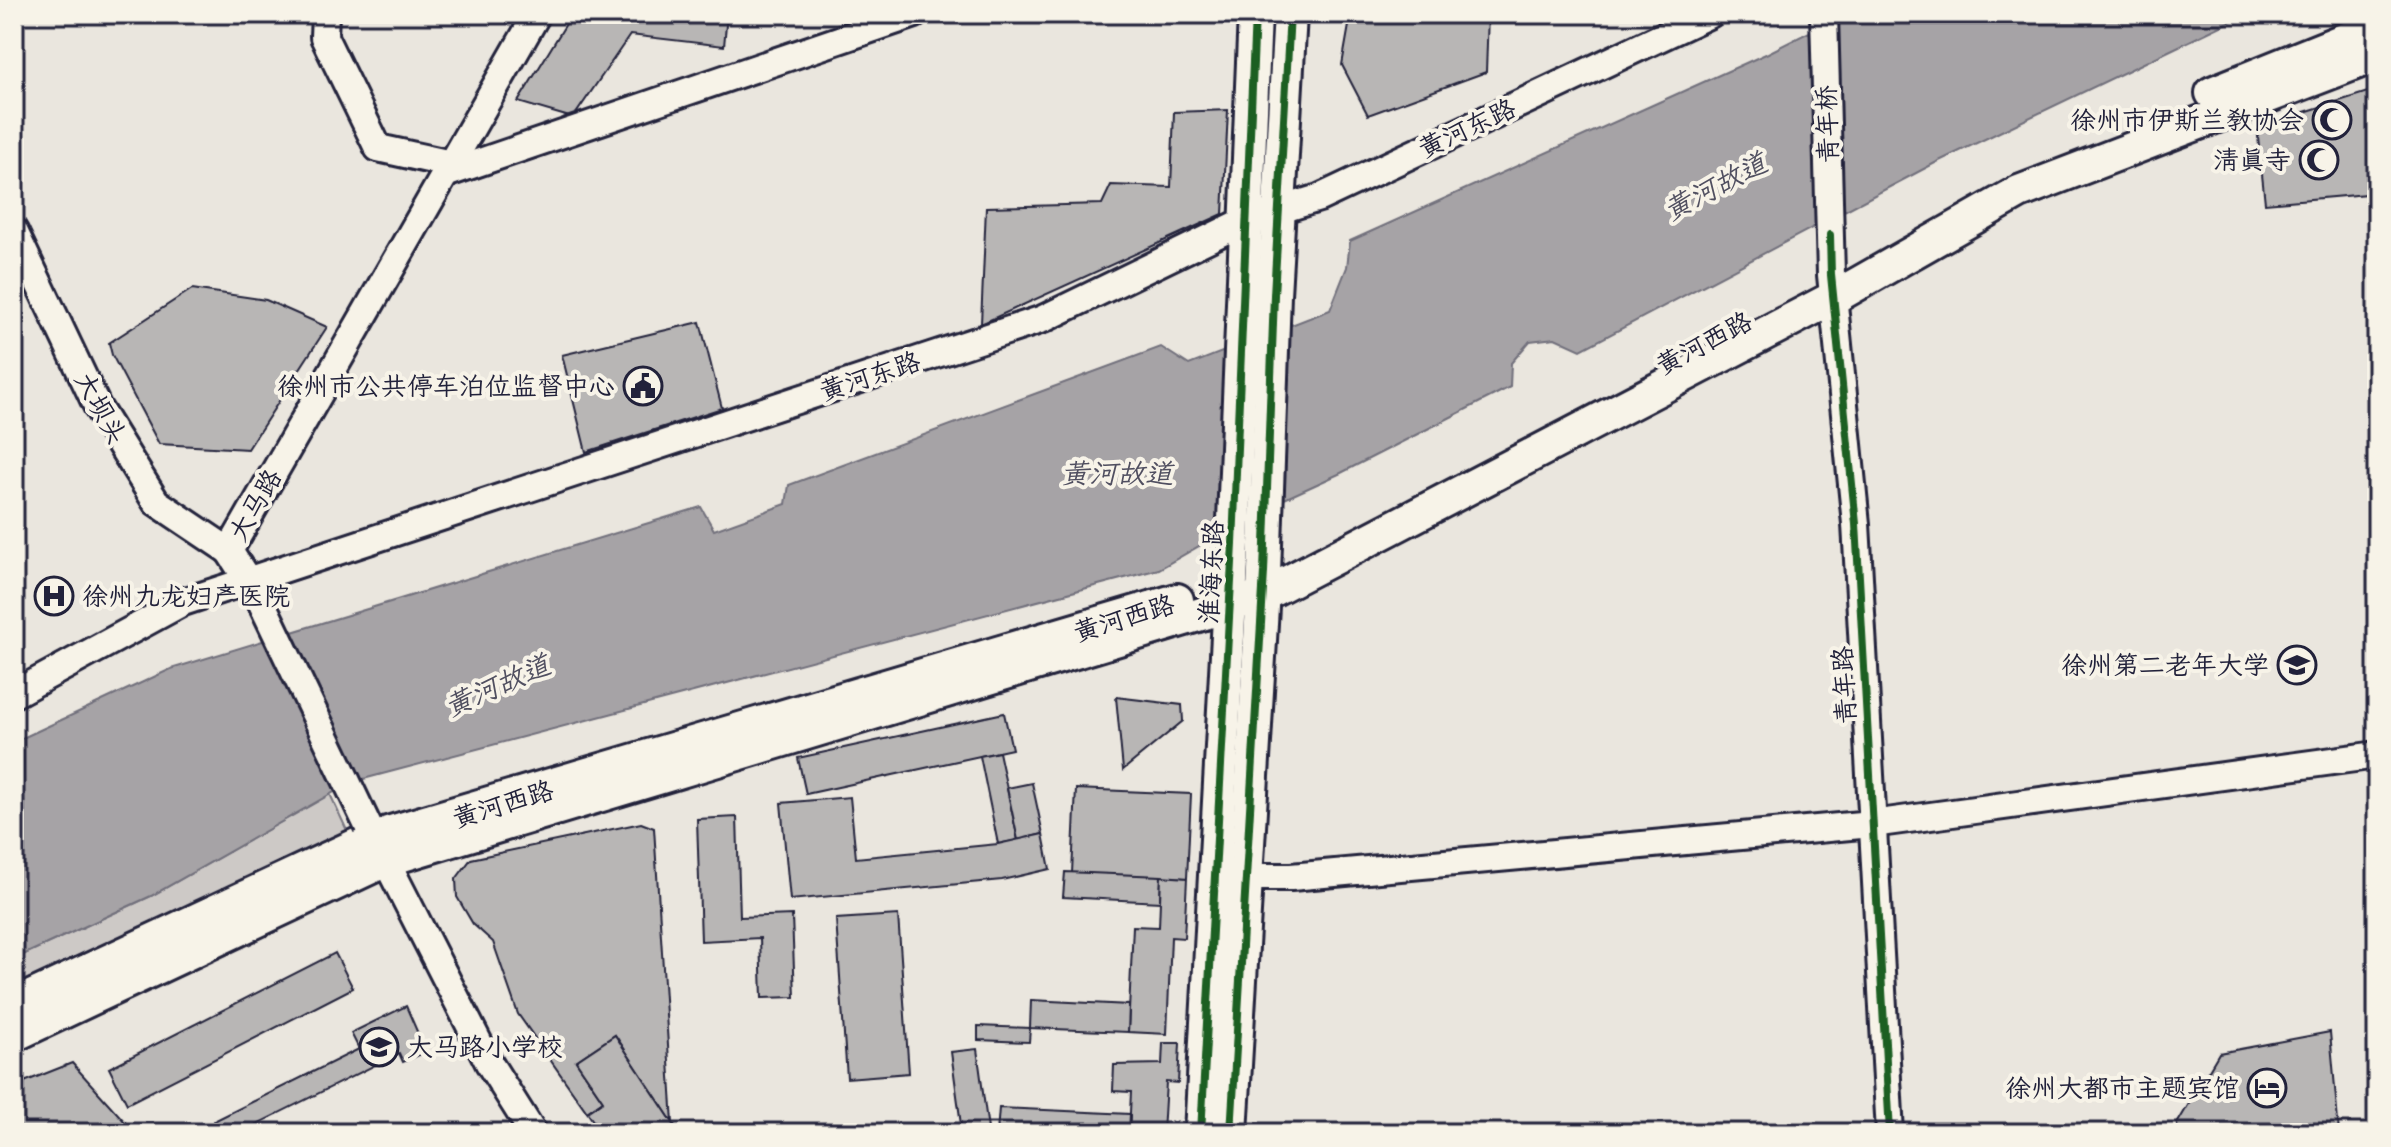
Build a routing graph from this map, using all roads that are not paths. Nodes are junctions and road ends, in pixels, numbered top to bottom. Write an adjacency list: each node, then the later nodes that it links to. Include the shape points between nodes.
1 (325, 14): 10 (street, via 324,37 378,148)
2 (537, 14): 10 (street, 大马路)
3 (915, 14): 10 (street)
4 (1255, 14): 12 (main road, 淮海东路)
5 (1290, 14): 11 (main road, 淮海东路)
6 (1710, 14): 11 (street, 黄河东路, via 1319,198)
7 (1824, 14): 14 (street, 青年桥)
8 (2377, 30): 15 (main road, 黄河西路, via 2013,174)
9 (2377, 58): 15 (main road, 黄河西路, via 2019,192)
10 (448, 169): 16 (street, 大马路)
11 (1280, 210): 12 (street, 黄河东路); 17 (main road, 淮海东路)
12 (1247, 220): 18 (street, 黄河东路, via 1043,319); 19 (main road, 淮海东路)
13 (14, 231): 16 (street, 大坝头, via 98,408 156,502)
14 (1830, 235): 15 (street, 青年路)
15 (1832, 286): 17 (main road, 黄河西路); 22 (street, 青年路, via 1856,524)
16 (229, 551): 18 (street, 大马路)
17 (1263, 584): 19 (main road, 黄河西路); 24 (main road, 淮海东路)
18 (252, 587): 20 (street, 黄河东路, via 183,602); 23 (street, 大马路, bridge)
19 (1229, 596): 23 (main road, 黄河西路); 28 (main road, 淮海东路)
20 (14, 694)
21 (2377, 755): 22 (street)
22 (1872, 824): 24 (street); 30 (street, 青年路)
23 (376, 841): 25 (main road, 黄河西路); 26 (main road, 黄河西路); 27 (street, 大马路, via 489,1063)
24 (1247, 877): 29 (main road, 淮海东路)
25 (14, 1005)
26 (14, 1035)
27 (533, 1133)
28 (1201, 1133)
29 (1231, 1133)
30 (1890, 1133)

